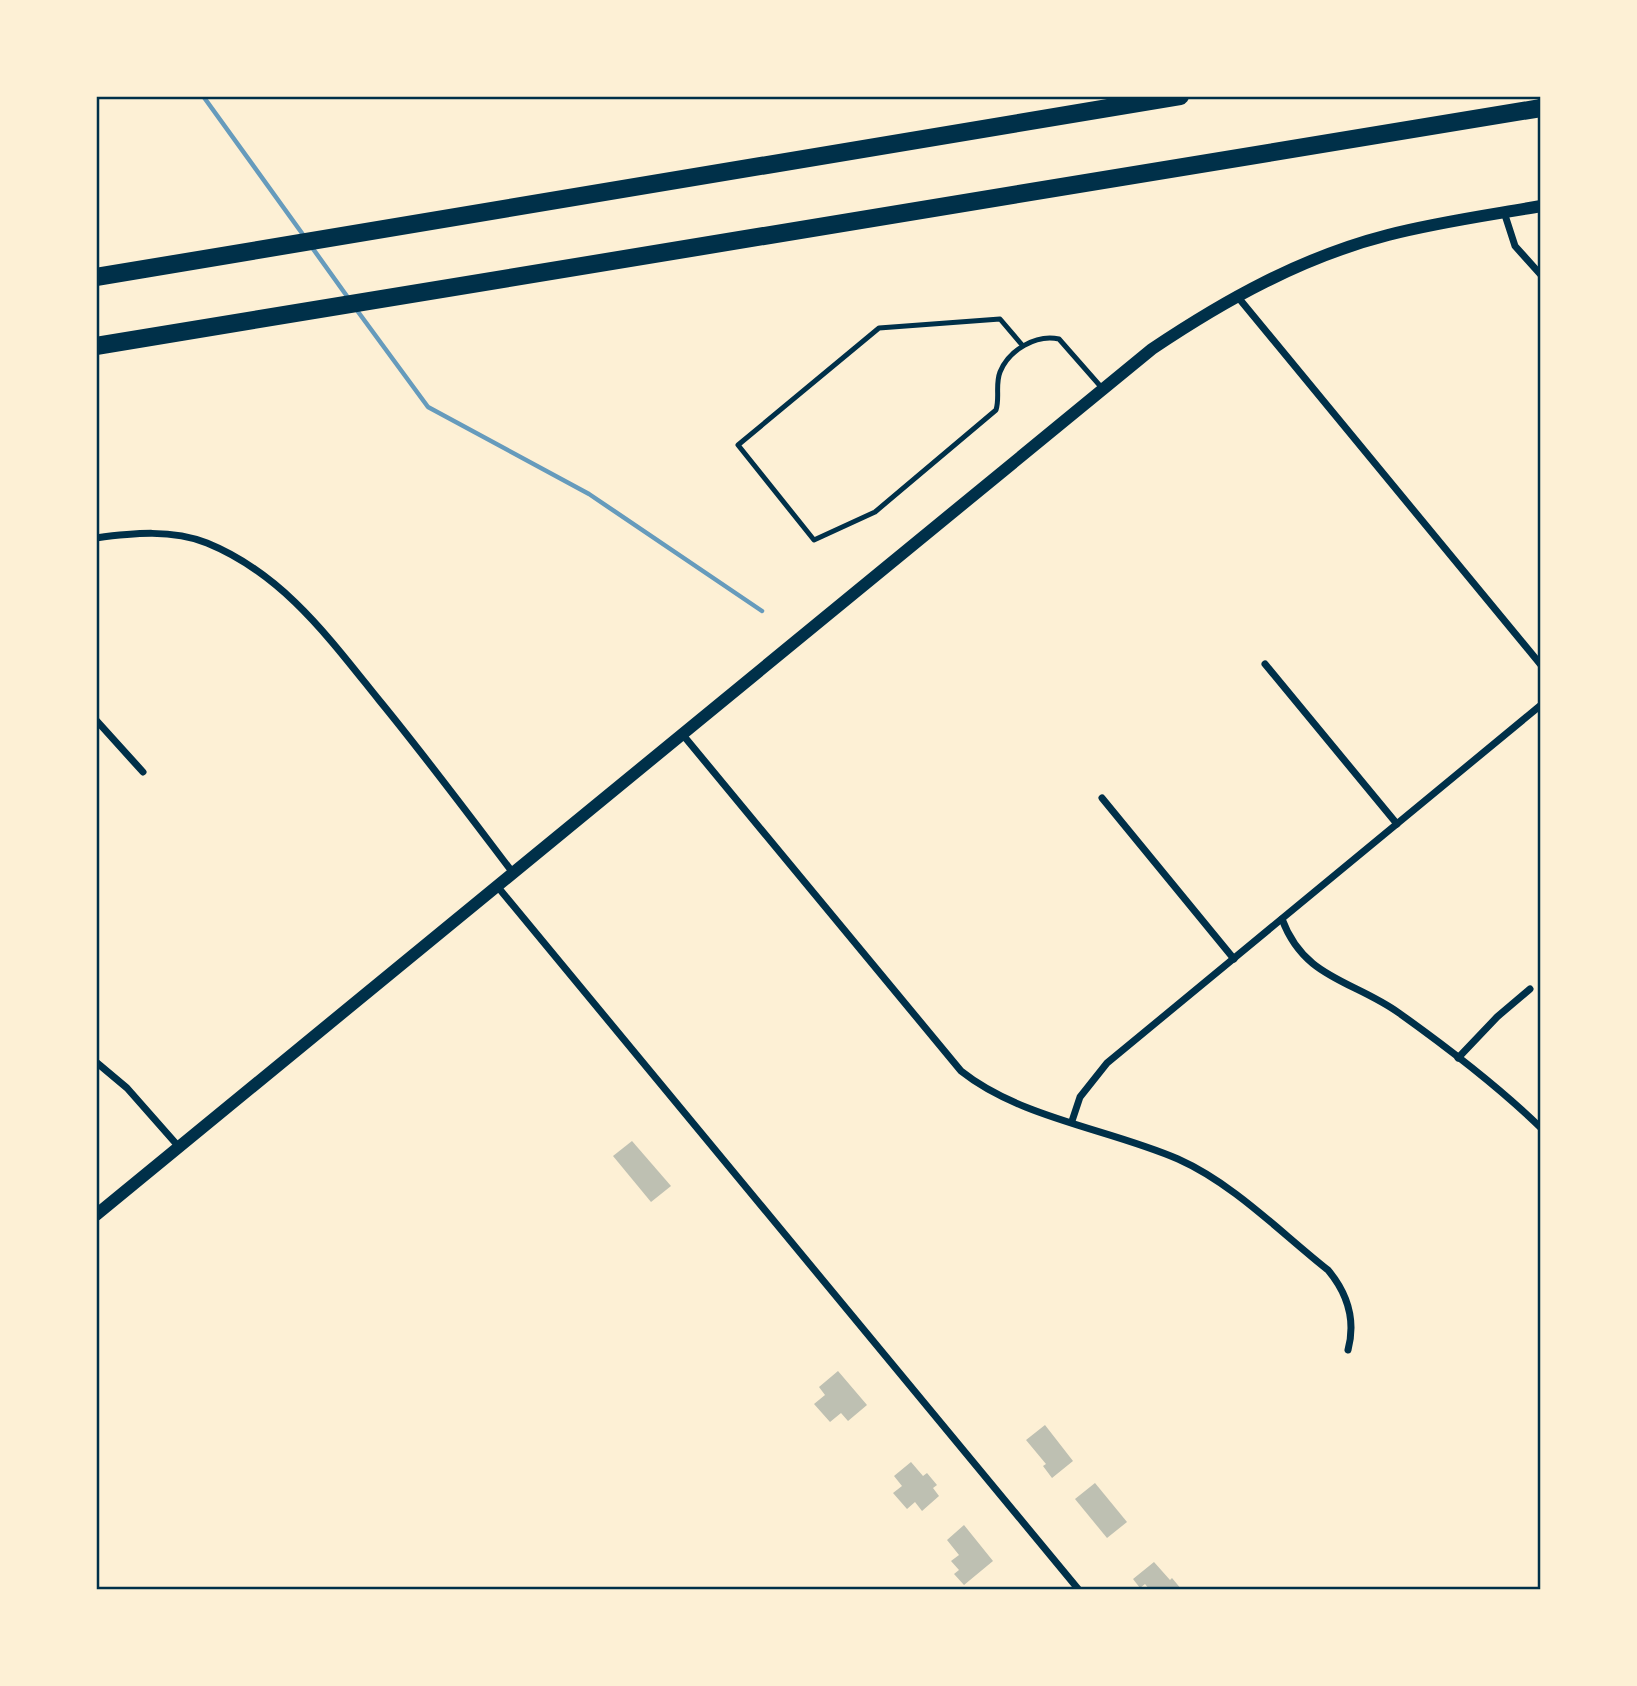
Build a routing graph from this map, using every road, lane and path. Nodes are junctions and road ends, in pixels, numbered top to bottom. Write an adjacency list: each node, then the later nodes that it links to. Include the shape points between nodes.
1 (1180, 96): 6 (highway)
2 (1541, 108): 8 (highway)
3 (1541, 206): 4 (street)
4 (1504, 212): 5 (street, via 1516,246); 7 (street, via 1356,244)
5 (1541, 275)
6 (96, 277)
7 (1237, 296): 10 (street, via 1163,342); 13 (street)
8 (96, 346)
9 (1023, 346): 9 (lane, via 1000,373 996,410 875,512 814,540 738,445 880,328 1000,319); 10 (lane, via 1043,338 1059,339)
10 (1102, 388): 16 (street)
11 (96, 538): 20 (street, via 140,533 205,542 275,583 315,620)
12 (1265, 664): 19 (street)
13 (1541, 665)
14 (1541, 705): 19 (street)
15 (96, 720): 17 (street)
16 (683, 735): 20 (street); 27 (street, via 961,1071 998,1095)
17 (143, 772)
18 (1102, 798): 23 (street)
19 (1397, 824): 22 (street)
20 (513, 873): 21 (street)
21 (497, 886): 29 (street); 32 (street)
22 (1282, 919): 23 (street); 25 (street, via 1295,948 1318,970 1398,1012)
23 (1234, 959): 27 (street, via 1107,1063 1080,1097)
24 (1530, 989): 25 (street)
25 (1458, 1058): 28 (street)
26 (96, 1062): 29 (street, via 127,1088)
27 (1072, 1121): 31 (street, via 1176,1158 1206,1174 1328,1270 1349,1308)
28 (1541, 1128)
29 (179, 1147): 30 (street)
30 (96, 1214)
31 (1348, 1350)
32 (1079, 1590)

